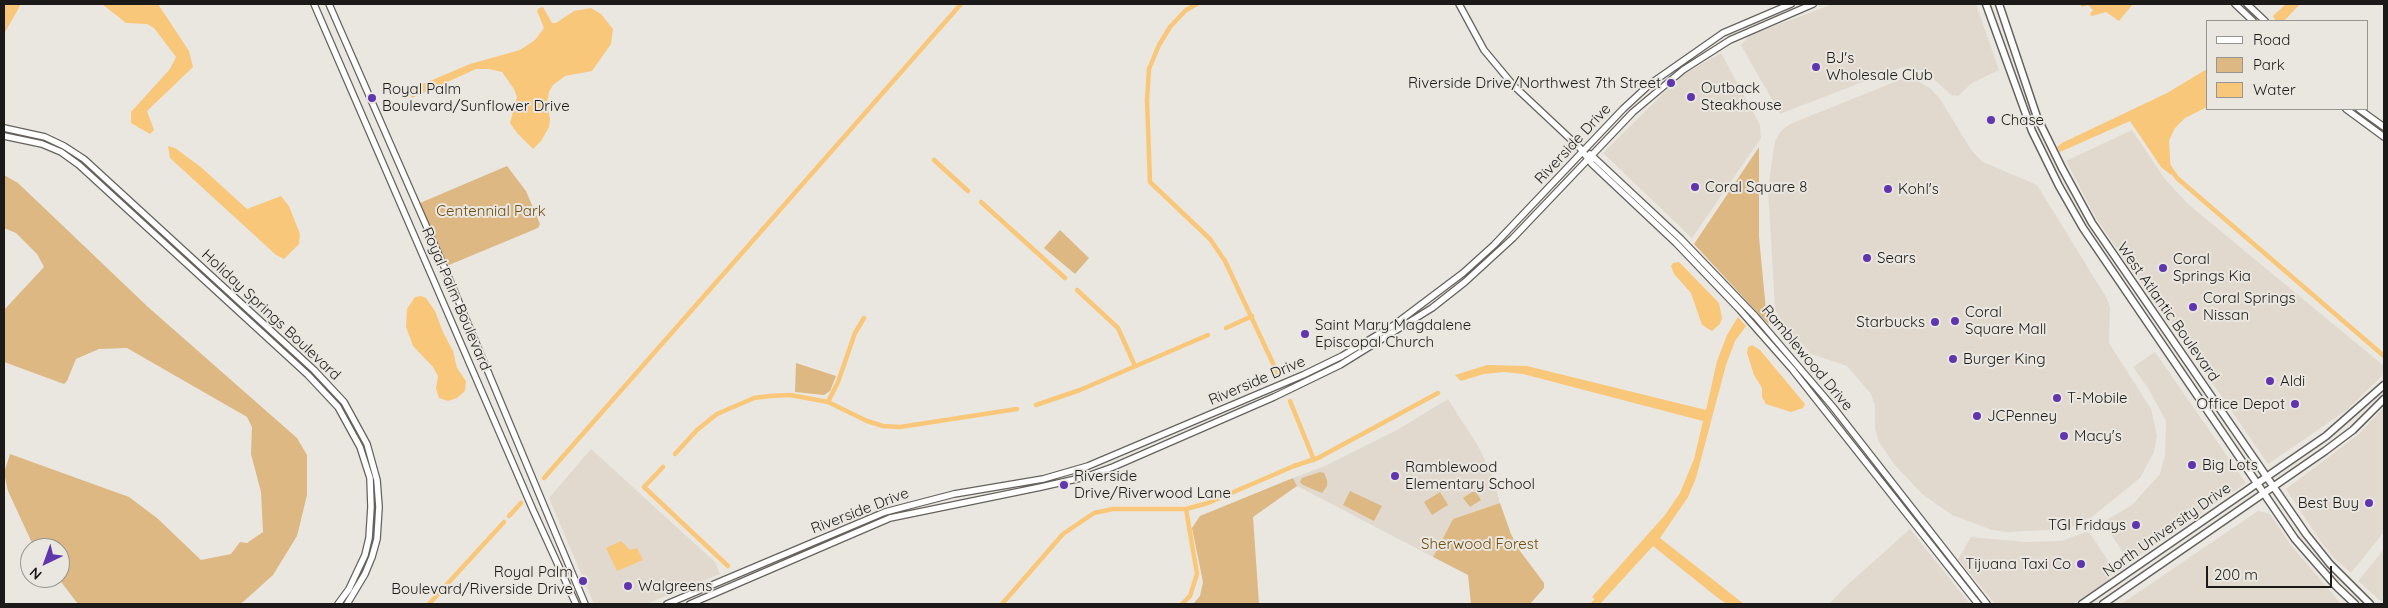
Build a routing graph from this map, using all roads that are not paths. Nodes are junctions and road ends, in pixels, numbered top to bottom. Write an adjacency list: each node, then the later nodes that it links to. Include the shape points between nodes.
1 (314, 4): 33 (street, Royal Palm Boulevard)
2 (329, 4): 34 (street, Royal Palm Boulevard, via 459,302)
3 (1458, 4): 18 (street, Ramblewood Drive, via 1470,28 1501,71)
4 (1791, 4): 18 (street, Riverside Drive, via 1723,33 1671,68 1643,90)
5 (1813, 4): 19 (street, Riverside Drive, via 1730,40 1683,70 1653,93)
6 (1986, 4): 28 (main road, West Atlantic Boulevard, via 2011,78 2047,163 2101,257)
7 (1998, 4): 27 (main road, West Atlantic Boulevard, via 2051,146 2100,236)
8 (2235, 4): 10 (street)
9 (2247, 4): 11 (street)
10 (2252, 20)
11 (2264, 20)
12 (2347, 110): 17 (street)
13 (2360, 110): 14 (street)
14 (2384, 127)
15 (4, 128): 32 (street, Holiday Springs Boulevard, via 45,137 84,159 314,370 344,402 368,444 377,480 379,507 372,557)
16 (4, 136): 31 (street, Holiday Springs Boulevard, via 42,144 79,165 308,375 338,407 360,447 370,478 371,507 365,555)
17 (2384, 137)
18 (1583, 151): 19 (street, Ramblewood Drive); 35 (street, Riverside Drive, via 1494,245 1434,297 1368,341 1303,375 1088,466 885,512)
19 (1589, 156): 20 (street, Ramblewood Drive); 20 (street, Ramblewood Drive, via 1681,239 1745,305); 36 (street, Riverside Drive, via 1513,238 1444,299 1364,351 1307,382 1085,477 890,518)
20 (1753, 320): 37 (street, Ramblewood Drive); 38 (street, Ramblewood Drive, via 1829,402)
21 (2384, 384): 22 (main road, North University Drive)
22 (2373, 396): 24 (main road, North University Drive); 25 (main road)
23 (2384, 399): 25 (main road, North University Drive)
24 (2359, 409): 26 (main road); 27 (main road, North University Drive)
25 (2369, 415): 26 (main road, North University Drive)
26 (2353, 430): 29 (main road, North University Drive)
27 (2268, 476): 28 (main road, North University Drive); 29 (main road, West Atlantic Boulevard)
28 (2257, 483): 30 (main road, West Atlantic Boulevard); 39 (main road, North University Drive)
29 (2274, 487): 30 (main road, North University Drive); 42 (main road, West Atlantic Boulevard, via 2317,549)
30 (2264, 494): 40 (main road, North University Drive); 41 (main road, West Atlantic Boulevard, via 2308,555)
31 (338, 604)
32 (348, 604)
33 (576, 604)
34 (585, 604)
35 (667, 604)
36 (690, 604)
37 (1978, 604)
38 (1987, 604)
39 (2082, 604)
40 (2103, 604)
41 (2355, 604)
42 (2370, 604)

